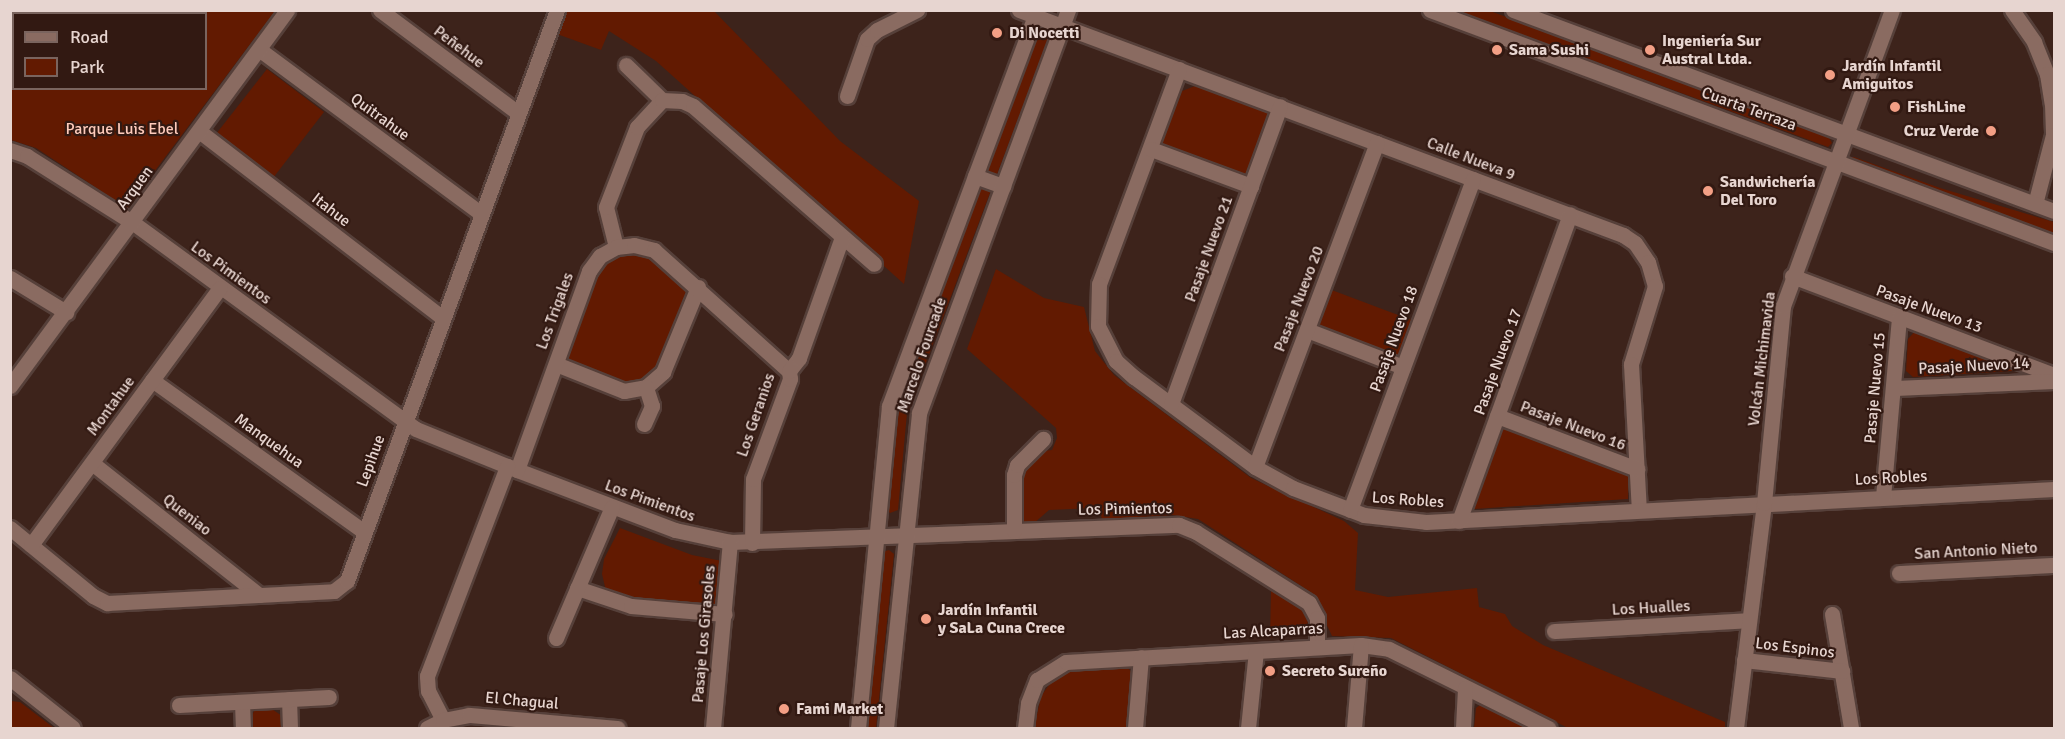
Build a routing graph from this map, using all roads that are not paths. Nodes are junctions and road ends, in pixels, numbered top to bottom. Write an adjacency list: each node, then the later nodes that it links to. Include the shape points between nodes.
1 (287, 10): 13 (street, Arquen)
2 (380, 10): 19 (street, Peñehue)
3 (557, 10): 19 (street, Lepihue)
4 (917, 10): 16 (street, via 867,39)
5 (1019, 10): 11 (street, Calle Nueva 9)
6 (1068, 10): 12 (street, Marcelo Fourcade)
7 (1430, 10): 25 (street, Cuarta Terraza)
8 (1513, 10): 21 (street, Cuarta Terraza)
9 (1892, 10): 21 (street, Volcán Michimavida)
10 (2012, 10): 30 (street, via 2034,42 2047,74 2052,104 2053,135)
11 (1036, 13): 12 (street, Calle Nueva 9); 26 (street, Marcelo Fourcade)
12 (1062, 27): 15 (street, Calle Nueva 9); 28 (street, Marcelo Fourcade)
13 (260, 50): 20 (street, Arquen); 32 (street, Quitrahue)
14 (626, 65): 17 (street)
15 (1179, 69): 18 (street, Calle Nueva 9); 23 (street, Los Robles)
16 (847, 96)
17 (662, 100): 35 (street, via 693,106); 37 (street, via 637,127 608,202 606,213)
18 (1280, 106): 22 (street, Calle Nueva 9); 29 (street, Pasaje Nuevo 21)
19 (517, 112): 32 (street, Lepihue)
20 (200, 131): 34 (street, Arquen); 44 (street, Itahue)
21 (1846, 133): 25 (street, Volcán Michimavida); 30 (street, Cuarta Terraza)
22 (1377, 143): 27 (street, Calle Nueva 9); 46 (street, Pasaje Nuevo 20)
23 (1150, 149): 29 (street); 56 (street, Los Robles, via 1099,284 1096,317 1105,345 1116,361)
24 (10, 150): 34 (street, Los Pimientos, via 27,156)
25 (1835, 161): 36 (street, Cuarta Terraza); 39 (street, Volcán Michimavida)
26 (975, 176): 28 (street); 76 (street, Marcelo Fourcade, via 889,406)
27 (1473, 179): 33 (street, Calle Nueva 9); 48 (street, Pasaje Nuevo 18)
28 (1003, 186): 75 (street, Marcelo Fourcade, via 919,413)
29 (1251, 186): 56 (street, Pasaje Nuevo 21)
30 (2035, 204): 31 (street, Cuarta Terraza)
31 (2055, 211)
32 (480, 213): 44 (street, Lepihue)
33 (1570, 215): 57 (street, Pasaje Nuevo 17); 64 (street, Calle Nueva 9, via 1623,235 1643,252 1652,271 1653,297 1631,364)
34 (132, 222): 42 (street, Los Pimientos); 43 (street, Arquen)
35 (842, 237): 38 (street); 49 (street, Los Geranios, via 799,358)
36 (2055, 243)
37 (616, 247): 41 (street, via 634,245 654,250); 47 (street, Los Trigales, via 600,256 589,271)
38 (874, 264)
39 (1792, 276): 45 (street, Pasaje Nuevo 13); 67 (street, Volcán Michimavida, via 1781,324)
40 (10, 278): 43 (street)
41 (698, 287): 49 (street); 54 (street, via 663,372)
42 (220, 288): 51 (street, Montahue); 58 (street, Los Pimientos)
43 (66, 312): 53 (street, Arquen)
44 (441, 317): 58 (street, Lepihue)
45 (1899, 317): 50 (street, Pasaje Nuevo 13); 55 (street, Pasaje Nuevo 15)
46 (1307, 330): 48 (street); 62 (street, Pasaje Nuevo 20)
47 (556, 364): 54 (street, via 624,391); 63 (street, Los Trigales)
48 (1403, 367): 69 (street, Pasaje Nuevo 18)
49 (789, 371): 78 (street, Los Geranios, via 790,380 753,479)
50 (2055, 375)
51 (152, 380): 61 (street, Montahue); 74 (street, Manquehua)
52 (2055, 381): 55 (street, Pasaje Nuevo 14)
53 (10, 386)
54 (646, 387): 59 (street, via 652,406)
55 (1894, 388): 66 (street, Pasaje Nuevo 15)
56 (1171, 404): 62 (street, Los Robles)
57 (1497, 416): 64 (street, Pasaje Nuevo 16); 71 (street, Pasaje Nuevo 17)
58 (405, 421): 63 (street, Los Pimientos, via 428,435); 74 (street, Lepihue)
59 (644, 424)
60 (1043, 439): 73 (street, via 1017,465)
61 (92, 463): 79 (street, Montahue); 83 (street, Queniao)
62 (1255, 467): 69 (street, Los Robles, via 1315,498)
63 (512, 468): 68 (street, Los Pimientos); 101 (street, Los Trigales, via 427,676 428,691)
64 (1637, 469): 70 (street, Calle Nueva 9)
65 (2055, 489): 66 (street, Los Robles)
66 (1883, 497): 67 (street, Los Robles)
67 (1764, 503): 70 (street, Los Robles); 86 (street, Volcán Michimavida)
68 (612, 507): 77 (street, Los Pimientos, via 695,536); 82 (street)
69 (1350, 510): 71 (street, Los Robles, via 1400,520)
70 (1639, 510): 71 (street, Los Robles)
71 (1459, 521)
72 (10, 528): 79 (street, Lepihue)
73 (1014, 531): 75 (street, Los Pimientos); 90 (street, Los Pimientos, via 1164,525 1187,528 1309,603 1317,618)
74 (364, 532): 83 (street, Lepihue, via 347,581 334,591)
75 (904, 536): 76 (street, Los Pimientos); 110 (street, Marcelo Fourcade)
76 (876, 537): 78 (street, Los Pimientos); 109 (street, Marcelo Fourcade)
77 (730, 542): 78 (street, Los Pimientos); 84 (street, Pasaje Los Girasoles)
78 (752, 543)
79 (31, 545): 83 (street, Lepihue, via 107,603)
80 (2055, 565): 81 (street, San Antonio Nieto)
81 (1899, 573)
82 (577, 588): 84 (street, via 631,606); 88 (street)
83 (259, 595)
84 (724, 614): 108 (street, Pasaje Los Girasoles)
85 (1832, 614): 94 (street, Los Espinos)
86 (1749, 620): 87 (street, Los Hualles); 93 (street, Volcán Michimavida)
87 (1554, 631)
88 (556, 638)
89 (1361, 645): 90 (street, Las Alcaparras); 96 (street, Las Alcaparras, via 1389,649); 114 (street)
90 (1317, 647): 91 (street, Las Alcaparras)
91 (1256, 651): 92 (street, Las Alcaparras); 113 (street)
92 (1141, 657): 111 (street, Las Alcaparras, via 1066,662 1046,672 1032,690); 112 (street)
93 (1744, 660): 94 (street, Los Espinos); 117 (street, Volcán Michimavida)
94 (1842, 671): 118 (street, Los Espinos)
95 (13, 683): 103 (street)
96 (1466, 688): 115 (street); 116 (street, Las Alcaparras)
97 (329, 697): 98 (street)
98 (289, 699): 99 (street); 105 (street)
99 (242, 702): 100 (street); 104 (street)
100 (179, 705)
101 (443, 720): 102 (street, El Chagual); 106 (street, El Chagual)
102 (478, 722): 107 (street, El Chagual)
103 (73, 729)
104 (243, 729)
105 (290, 729)
106 (427, 729)
107 (617, 729)
108 (713, 729)
109 (858, 729)
110 (886, 729)
111 (1025, 729)
112 (1134, 729)
113 (1248, 729)
114 (1354, 729)
115 (1463, 729)
116 (1548, 729)
117 (1736, 729)
118 (1851, 729)

